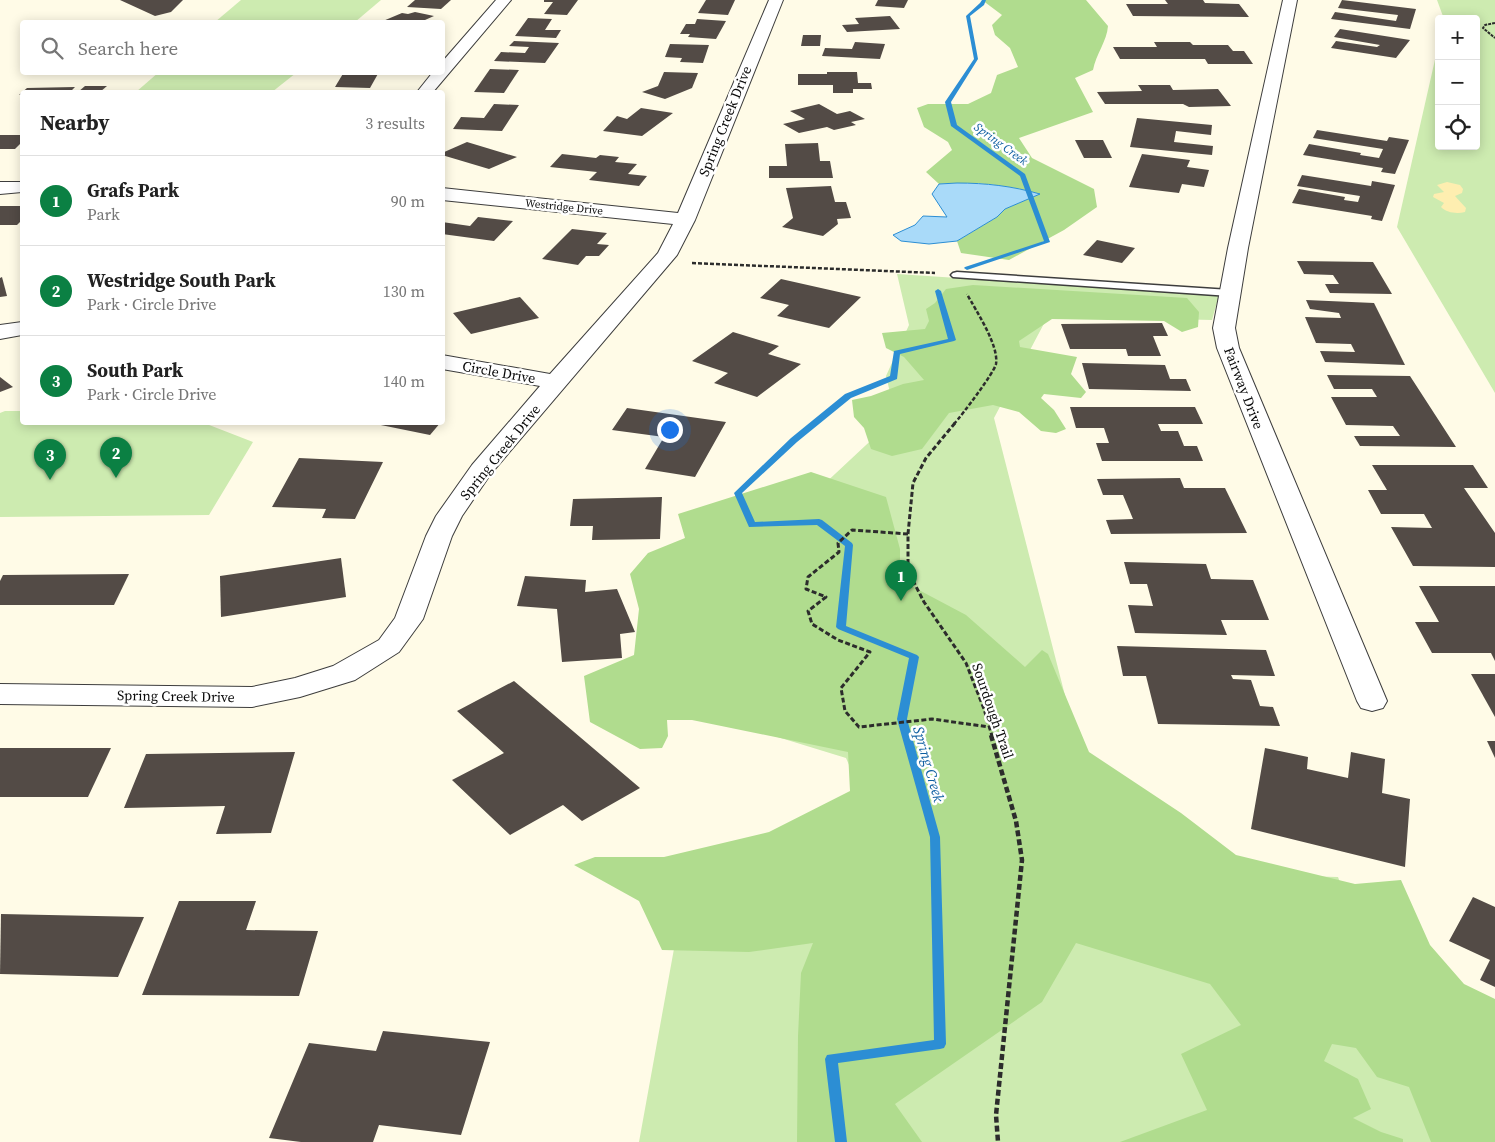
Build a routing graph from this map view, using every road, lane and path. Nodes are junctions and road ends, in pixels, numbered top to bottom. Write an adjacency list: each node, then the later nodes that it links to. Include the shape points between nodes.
1 (504, 0): 6 (street)
2 (776, 0): 14 (street, Spring Creek Drive)
3 (1290, 0): 17 (street, Fairway Drive)
4 (1495, 23): 5 (path, via 1483,28)
5 (1495, 38)
6 (445, 69)
7 (439, 75): 8 (street)
8 (427, 90)
9 (0, 173): 10 (street)
10 (20, 174)
11 (20, 187): 12 (street)
12 (0, 188)
13 (445, 194): 14 (street, Westridge Drive)
14 (685, 220): 15 (street, Spring Creek Drive)
15 (661, 262): 16 (path); 21 (street, Spring Creek Drive)
16 (957, 275): 17 (lane); 22 (path, Sourdough Trail, via 994,346 996,365 968,407 926,458 913,483)
17 (1230, 293): 24 (street, Fairway Drive, via 1224,328 1228,348)
18 (20, 329): 19 (street)
19 (0, 332)
20 (445, 363): 21 (street, Circle Drive)
21 (555, 382): 23 (street, Spring Creek Drive, via 481,470 448,516 409,619 388,646 344,673 252,697)
22 (908, 534): 25 (path, Sourdough Trail, via 908,571 924,602 966,663); 25 (path, via 852,530 838,543 839,552 808,577 806,589 826,597 808,611 812,624 838,640 870,652 841,688 845,711 859,727 926,720)
23 (0, 694)
24 (1372, 701)
25 (989, 727): 26 (path, Sourdough Trail, via 1016,821 1022,860 996,1115)
26 (998, 1142)

